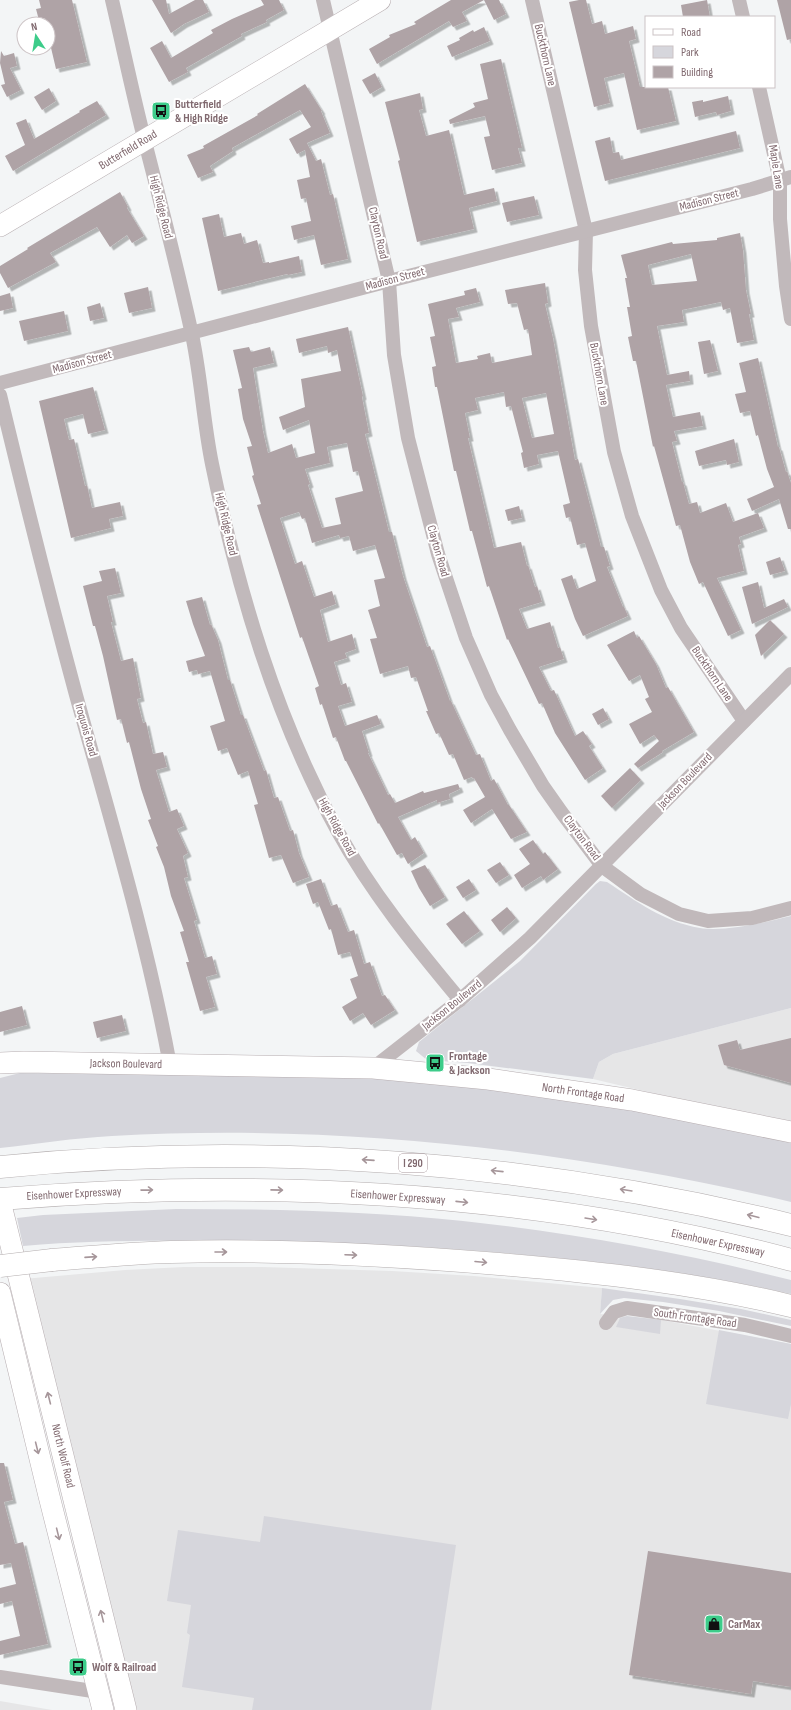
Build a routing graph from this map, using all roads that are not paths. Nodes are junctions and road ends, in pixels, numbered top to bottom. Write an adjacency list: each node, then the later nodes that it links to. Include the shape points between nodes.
1 (112, 0): 9 (street, High Ridge Road)
2 (324, 0): 7 (street, Clayton Road)
3 (380, 0): 7 (main road, Butterfield Road)
4 (532, 0): 12 (street, Buckthorn Lane)
5 (739, 0): 6 (street)
6 (743, 16)
7 (330, 29): 9 (main road, Butterfield Road); 13 (street, Clayton Road)
8 (759, 88): 10 (street, Maple Lane)
9 (145, 140): 11 (main road, Butterfield Road); 15 (street, High Ridge Road)
10 (786, 179): 12 (street, Madison Street, via 752,190); 14 (street, Maple Lane, via 780,226)
11 (0, 226)
12 (586, 231): 13 (street, Madison Street); 19 (street, Buckthorn Lane, via 585,270 590,326 614,452 632,516 661,590 681,628)
13 (389, 281): 15 (street, Madison Street); 20 (street, Clayton Road, via 394,355 408,438 438,554 466,638 499,709 543,786)
14 (791, 319)
15 (192, 333): 16 (street, Madison Street); 22 (street, High Ridge Road, via 211,462 234,558 245,600 294,739 337,830 370,884 401,929)
16 (0, 383)
17 (0, 395): 24 (street, Iroquois Road, via 55,620 142,933 158,997)
18 (791, 674): 19 (street, Jackson Boulevard)
19 (744, 721): 20 (street, Jackson Boulevard)
20 (602, 866): 21 (street, Clayton Road, via 658,905 679,914 708,921 752,918); 22 (street, Jackson Boulevard, via 530,938)
21 (791, 908)
22 (460, 1000): 25 (street, Jackson Boulevard)
23 (0, 1063): 24 (main road, Jackson Boulevard)
24 (170, 1065): 25 (main road, Jackson Boulevard)
25 (373, 1068): 26 (main road, North Frontage Road, via 488,1079 632,1100)
26 (791, 1132)
27 (0, 1167): 29 (highway, I 290, one-way to 27, via 648,1193 508,1172 423,1164 339,1158 187,1156 99,1159)
28 (0, 1200): 30 (highway, Eisenhower Expressway, one-way to 30, via 38,1196 219,1189 309,1190 402,1196 515,1208 632,1225); 37 (main road, North Wolf Road, one-way to 28)
29 (791, 1225)
30 (791, 1260)
31 (0, 1266): 33 (highway, one-way to 33, bridge, via 170,1252 326,1254 458,1260 611,1275 696,1287)
32 (0, 1293): 38 (main road, North Wolf Road, one-way to 38)
33 (791, 1306)
34 (606, 1323): 35 (street, South Frontage Road, via 614,1312 627,1308 738,1324)
35 (791, 1336)
36 (0, 1677): 38 (street)
37 (119, 1684): 38 (main road); 39 (main road, North Wolf Road)
38 (101, 1701)
39 (126, 1710)

